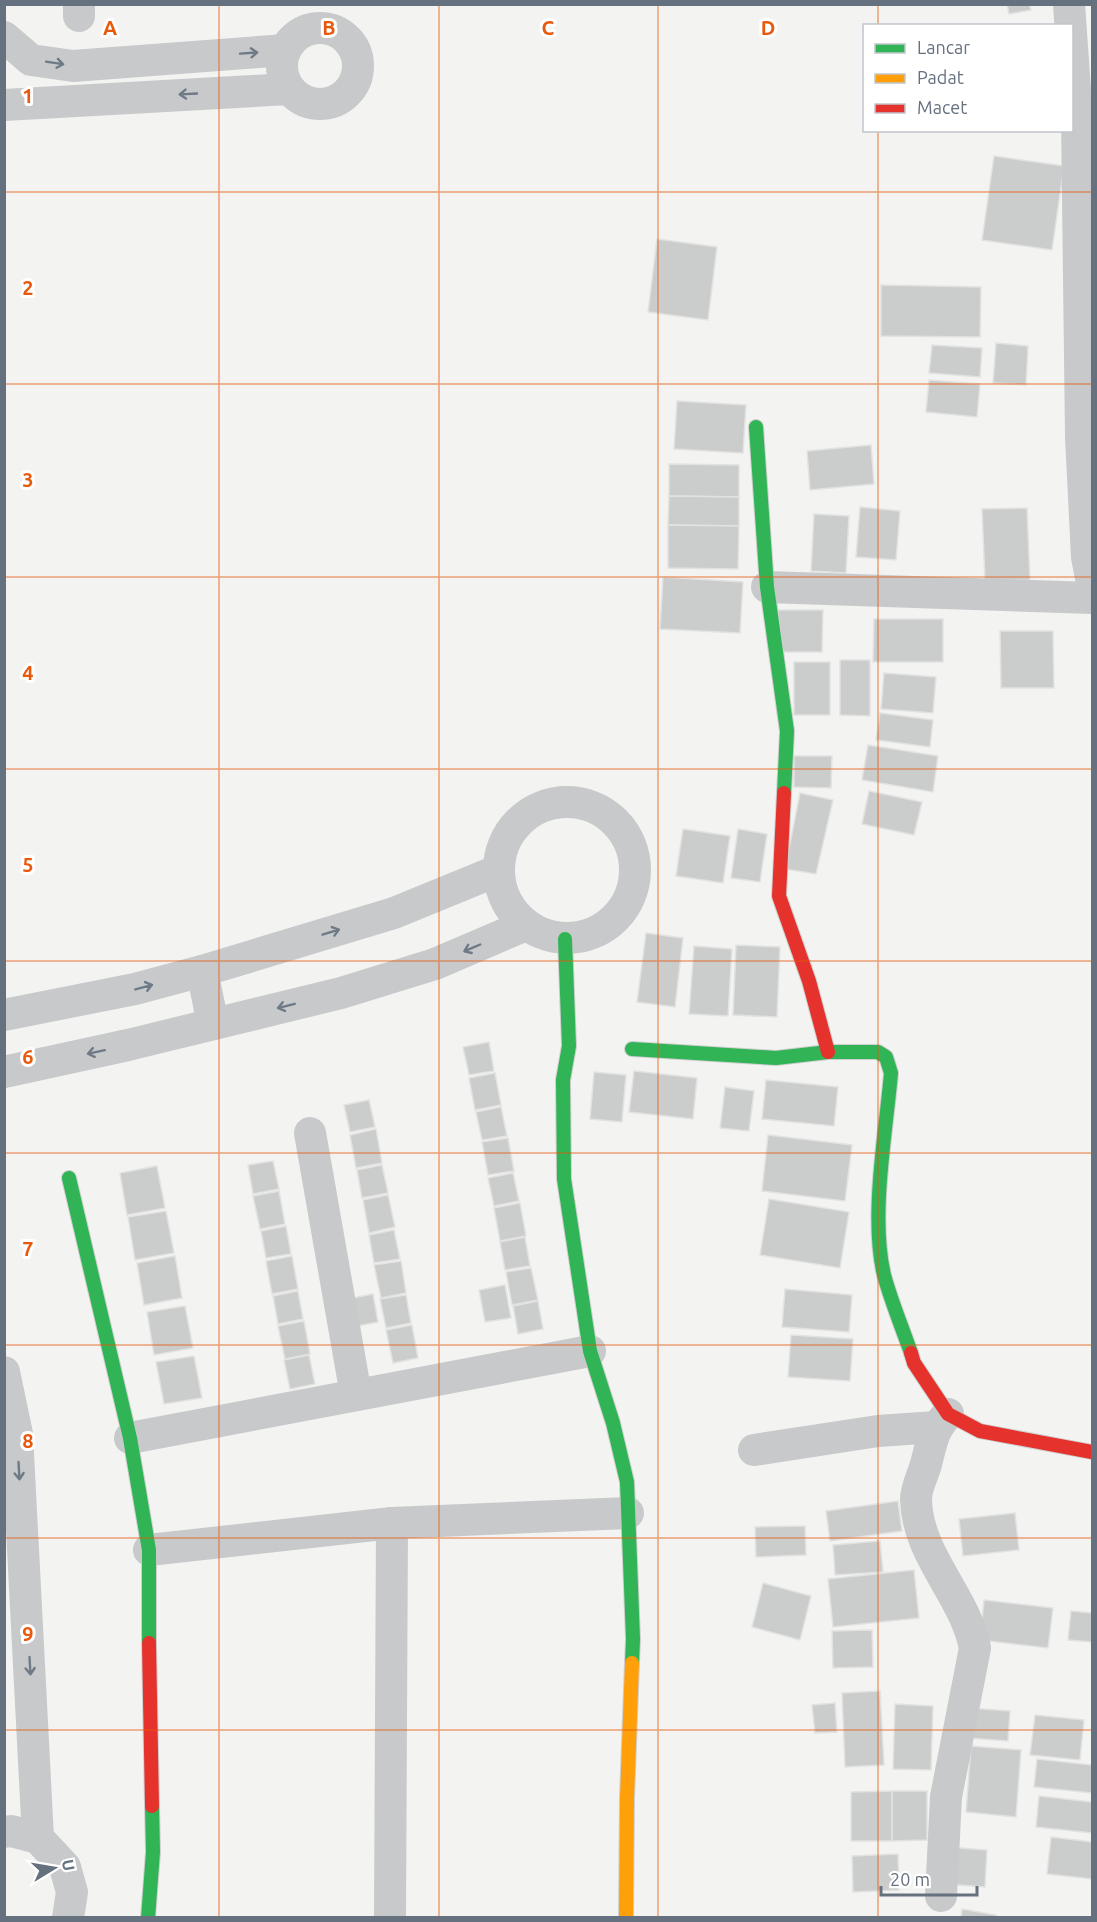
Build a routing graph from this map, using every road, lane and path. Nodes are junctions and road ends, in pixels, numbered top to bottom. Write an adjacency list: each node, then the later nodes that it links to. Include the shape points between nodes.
1 (1069, 4): 3 (street)
2 (316, 16): 8 (street); 9 (street, via 351,44 359,69 355,82 348,94 324,105 298,99)
3 (1072, 24)
4 (1073, 27): 5 (street)
5 (1092, 27)
6 (4, 38): 8 (street, one-way to 8, via 31,60 73,66)
7 (1073, 45): 12 (street, via 1082,437 1087,557)
8 (285, 50): 9 (street, via 282,76)
9 (289, 89): 10 (street, one-way to 10)
10 (4, 105)
11 (756, 427): 13 (street)
12 (1092, 583)
13 (767, 587): 14 (street); 22 (street, via 787,731 779,896 809,981)
14 (1092, 598)
15 (499, 870): 16 (street, via 506,901); 17 (street, via 502,849 512,830 527,815 546,805 567,802 589,806 608,816 622,831 632,851 635,873 631,893 621,913 605,927 586,936); 18 (street, one-way to 15, via 394,913)
16 (526, 925): 17 (street, via 544,935); 20 (street, one-way to 20, via 435,964 341,993)
17 (565, 939): 26 (street, via 569,1046 563,1090 564,1179)
18 (202, 971): 19 (street, one-way to 18, via 135,989); 20 (street)
19 (4, 1015)
20 (213, 1024): 23 (street, one-way to 23)
21 (632, 1049): 22 (street, via 776,1058)
22 (828, 1052): 29 (street, via 878,1052 890,1065 880,1193 879,1234 884,1274 914,1363)
23 (4, 1072)
24 (310, 1133): 28 (street)
25 (69, 1178): 30 (street)
26 (590, 1352): 28 (street); 33 (street, via 627,1482)
27 (4, 1372): 37 (street, one-way to 37, via 17,1434)
28 (356, 1395): 30 (street)
29 (942, 1421): 31 (street); 32 (street); 38 (street, via 916,1497 921,1531 972,1629 975,1648 946,1797)
30 (130, 1438): 35 (street)
31 (754, 1449)
32 (1092, 1452)
33 (628, 1513): 34 (street); 42 (street, via 633,1640)
34 (392, 1523): 35 (street); 41 (street)
35 (149, 1550): 40 (street, via 153,1852)
36 (4, 1832): 37 (street)
37 (38, 1838): 39 (street, via 66,1867 72,1892)
38 (941, 1896)
39 (68, 1917)
40 (148, 1917)
41 (390, 1917)
42 (626, 1917)

